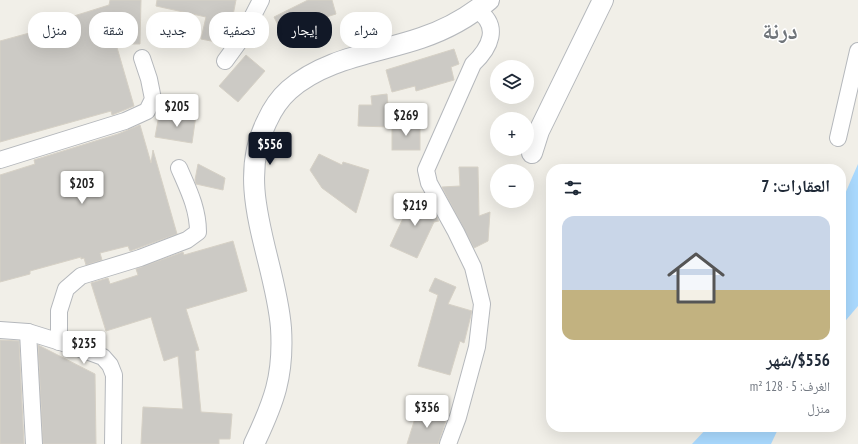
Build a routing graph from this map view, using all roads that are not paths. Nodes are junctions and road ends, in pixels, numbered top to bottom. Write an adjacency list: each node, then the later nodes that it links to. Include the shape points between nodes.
1 (261, 0): 6 (street, via 241,39)
2 (603, 0): 8 (street, via 539,131)
3 (483, 5): 16 (street, via 444,29 309,74 288,90 269,116 260,134 254,159 253,185 281,327 281,354 276,392); 17 (street, via 491,27 488,43 484,53 473,64 426,170 429,183 473,267 482,304 477,347 458,418)
4 (858, 51): 7 (street)
5 (142, 58): 9 (street, via 153,99 147,111 125,121)
6 (225, 61)
7 (838, 138)
8 (534, 147)
9 (0, 160)
10 (179, 168): 13 (street, via 198,218 198,232 187,240 140,258 81,276 66,289 59,311)
11 (0, 330): 12 (street)
12 (28, 332): 13 (street); 14 (street)
13 (59, 342): 15 (street, via 103,357 110,365 114,375)
14 (34, 444)
15 (113, 444)
16 (254, 444)
17 (448, 444)

